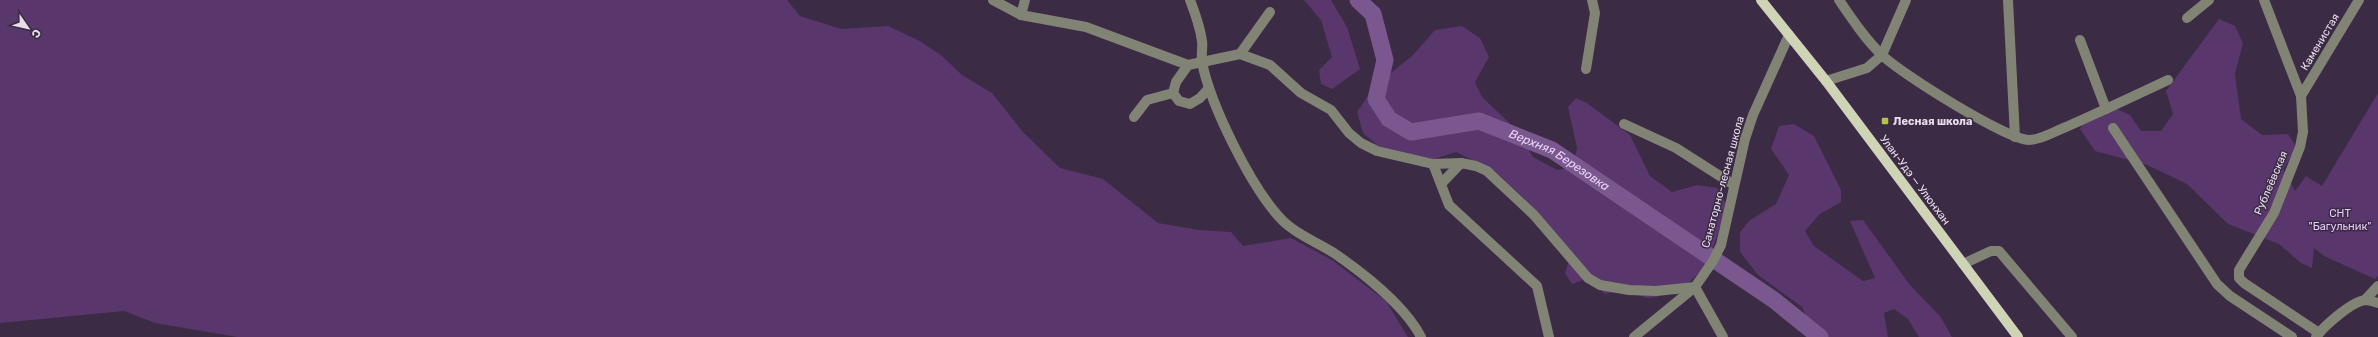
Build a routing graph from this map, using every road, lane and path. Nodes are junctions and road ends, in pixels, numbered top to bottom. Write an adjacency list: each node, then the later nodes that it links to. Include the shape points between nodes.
1 (993, 0): 13 (street)
2 (1025, 0): 13 (street)
3 (1190, 0): 19 (street, via 1200,26)
4 (1592, 0): 21 (street, via 1595,13)
5 (1761, 0): 15 (main road, Улан-Удэ — Улюнхан)
6 (1839, 0): 18 (street)
7 (1906, 0): 18 (street)
8 (2008, 0): 31 (street)
9 (2209, 0): 14 (street)
10 (2264, 0): 26 (street, Рублеёвская)
11 (2359, 0): 26 (street, Каменистая)
12 (1270, 12): 17 (street)
13 (1021, 14): 20 (street, via 1086,27)
14 (2187, 18)
15 (1789, 35): 23 (main road, Улан-Удэ — Улюнхан); 35 (street, Санаторно-лесная школа, via 1753,115)
16 (2080, 40): 27 (street)
17 (1240, 54): 19 (street); 33 (street, via 1270,65 1301,93 1331,110 1349,133 1361,143 1376,151)
18 (1882, 56): 23 (street, via 1867,68); 31 (street, via 1934,93)
19 (1202, 61): 20 (street); 24 (street)
20 (1188, 65): 25 (street, via 1176,82)
21 (1586, 69)
22 (2168, 80): 27 (street)
23 (1826, 81): 36 (main road, Улан-Удэ — Улюнхан)
24 (1209, 88): 25 (street, via 1190,104 1179,101); 42 (street, via 1238,154 1273,209 1284,221 1335,254 1390,298 1413,323)
25 (1173, 93): 28 (street, via 1147,100)
26 (2301, 96): 41 (street, Рублеёвская, via 2303,132 2300,147 2274,213 2239,270 2239,278)
27 (2106, 109): 31 (street, via 2042,137 2029,140)
28 (1134, 117)
29 (1624, 124): 35 (street, via 1676,148)
30 (2113, 128): 48 (street, via 2217,284 2230,296)
31 (2015, 137)
32 (1461, 163): 33 (street); 34 (street); 38 (street, via 1487,171 1527,208 1588,278 1600,285 1656,291)
33 (1433, 164): 34 (street)
34 (1441, 184): 43 (street, via 1446,199 1454,211 1537,286)
35 (1734, 185): 38 (street, Санаторно-лесная школа, via 1721,245)
36 (1963, 264): 46 (main road, Улан-Удэ — Улюнхан); 47 (street, via 1991,251 1999,251)
37 (2378, 286): 39 (street)
38 (1695, 287): 44 (street, Санаторно-лесная школа); 45 (street)
39 (2365, 300): 40 (street); 41 (street, via 2330,321)
40 (2378, 303)
41 (2318, 335)
42 (1421, 337)
43 (1549, 337)
44 (1634, 337)
45 (1723, 337)
46 (2018, 337)
47 (2072, 337)
48 (2292, 337)

